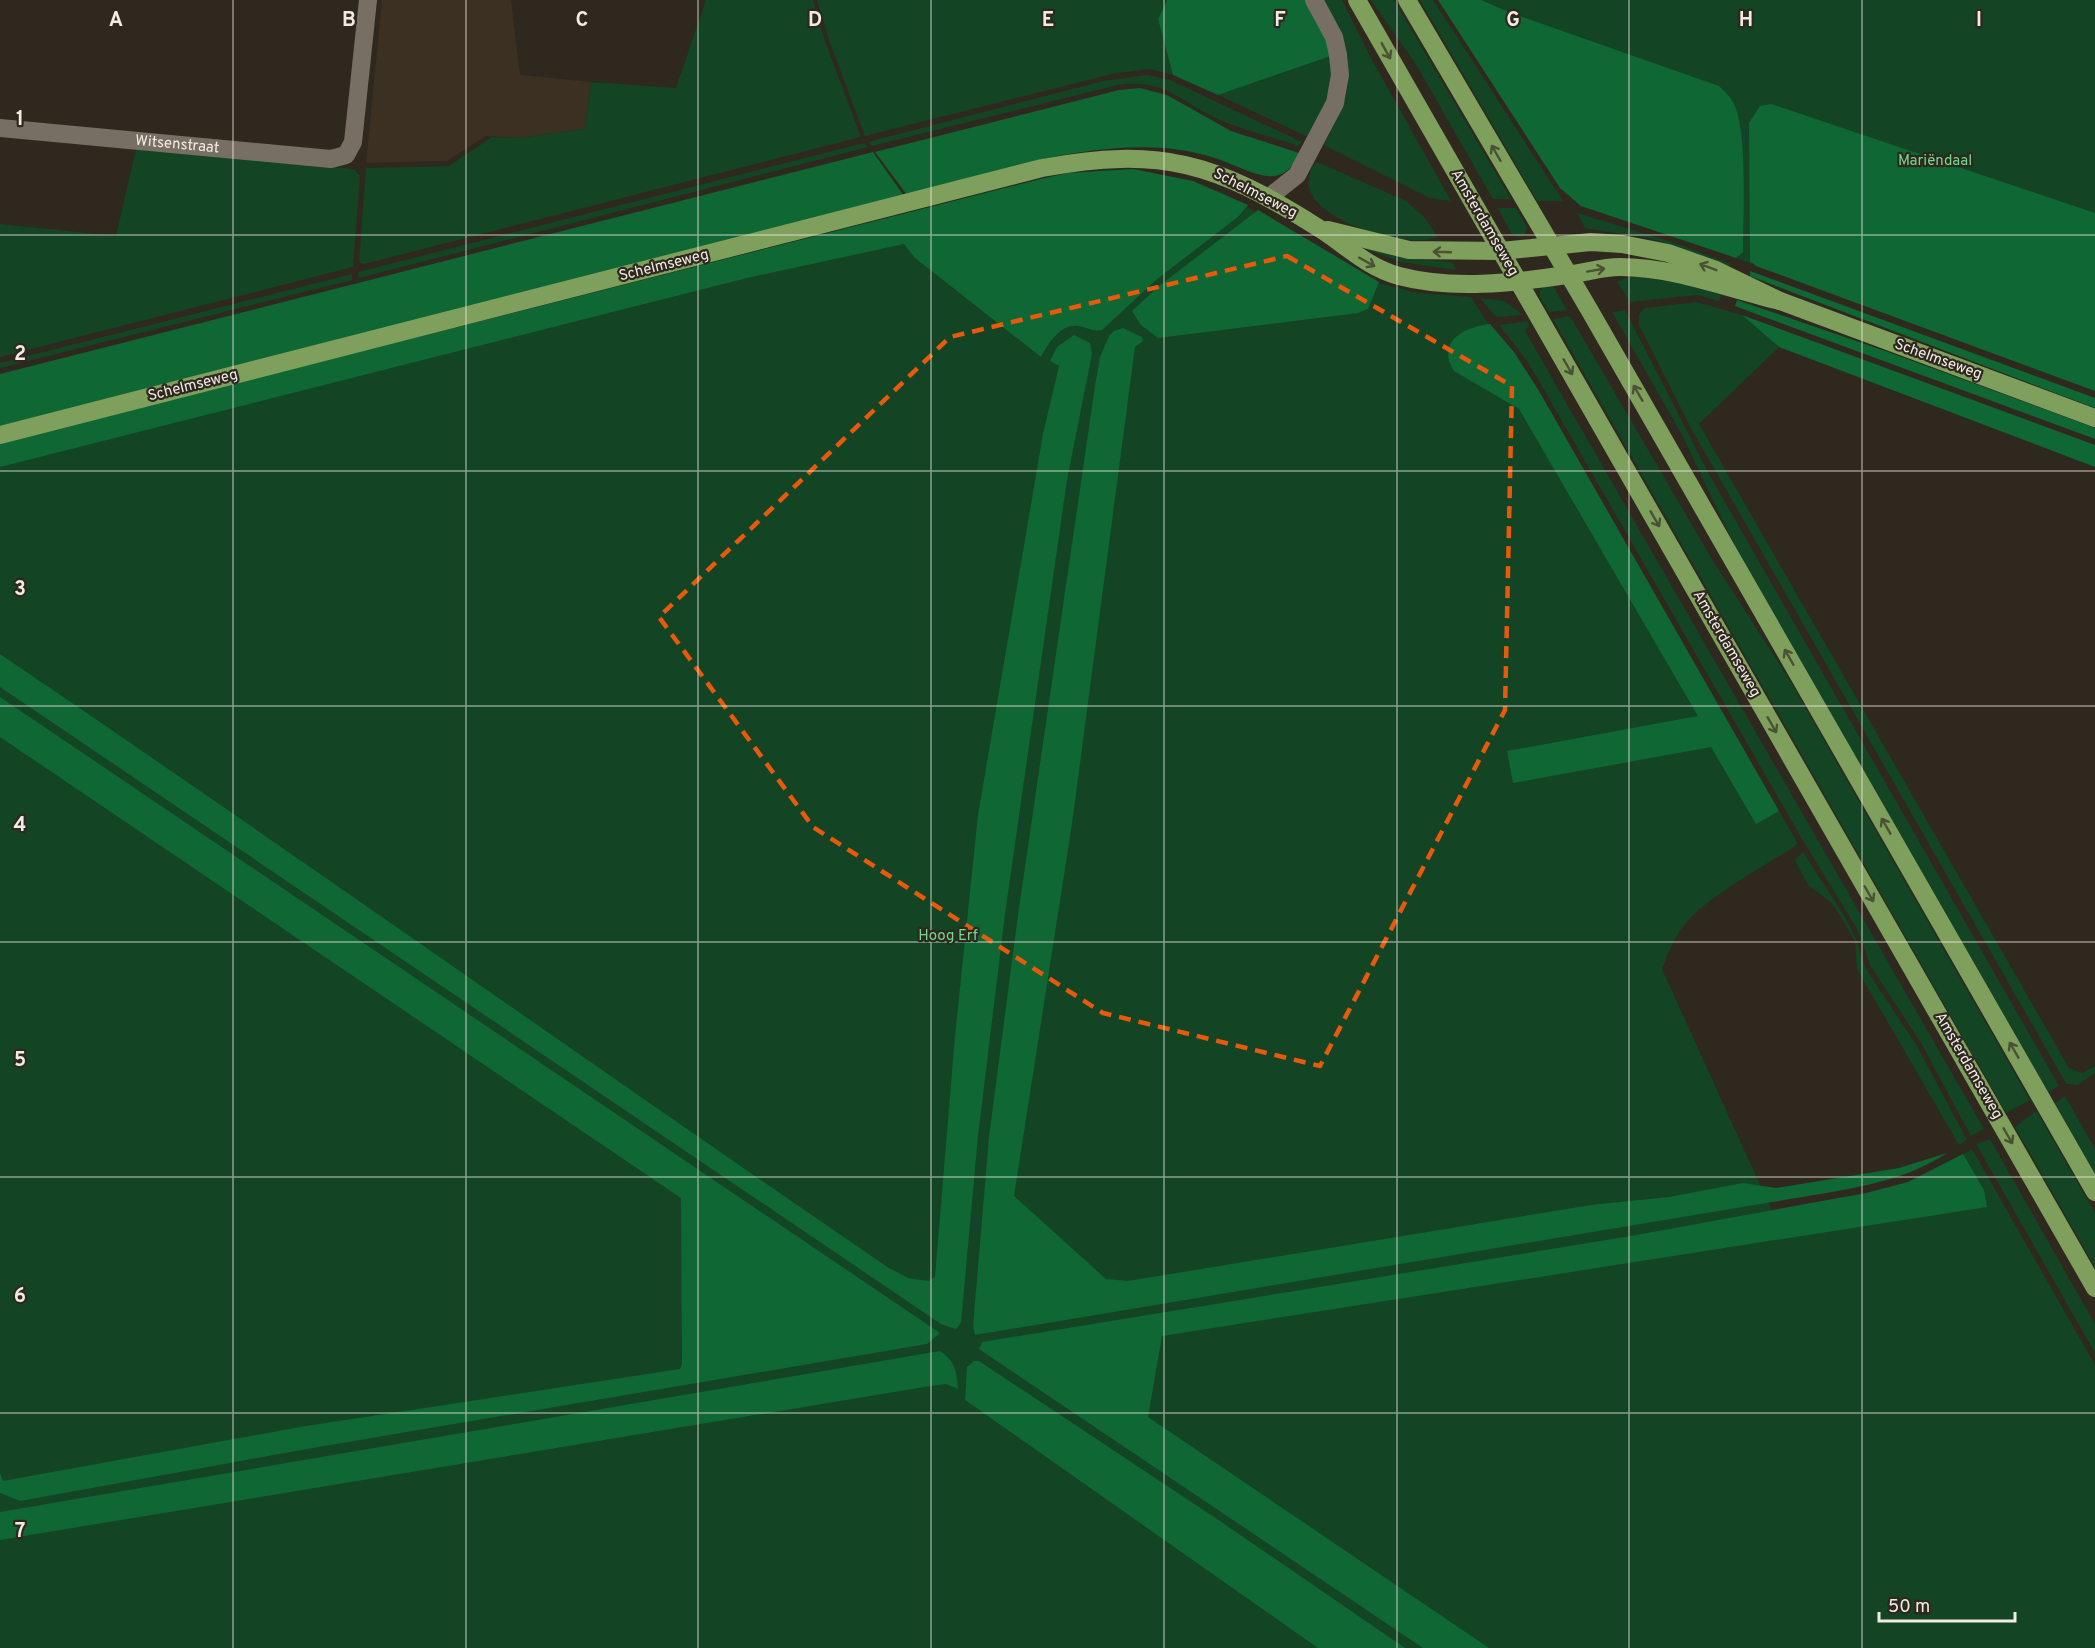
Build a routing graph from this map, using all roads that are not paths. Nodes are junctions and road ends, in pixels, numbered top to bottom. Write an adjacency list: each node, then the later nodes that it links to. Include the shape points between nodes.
1 (368, 0): 5 (street, Witsenstraat, via 351,149 346,155 331,159)
2 (1314, 0): 6 (street, via 1334,37 1338,55 1340,75 1335,103 1297,175)
3 (1357, 0): 9 (main road, Amsterdamseweg, one-way to 9)
4 (1407, 0): 8 (main road, one-way to 4)
5 (0, 128)
6 (1268, 198): 7 (main road, Schelmseweg); 14 (main road, Schelmseweg, via 1225,176 1180,162 1123,158 1059,165)
7 (1320, 228): 9 (main road, Schelmseweg, one-way to 7, via 1409,250); 11 (main road, Schelmseweg, one-way to 11, via 1350,252 1398,276 1469,283)
8 (1552, 247): 9 (main road, Schelmseweg); 10 (main road); 12 (main road, Schelmseweg, one-way to 8, via 1716,270 1668,253 1599,243)
9 (1501, 251): 11 (main road, Amsterdamseweg)
10 (1569, 275): 11 (main road, Schelmseweg); 12 (main road, Schelmseweg, one-way to 12, via 1622,267 1674,274); 15 (main road, one-way to 10)
11 (1518, 281): 16 (main road, Amsterdamseweg, one-way to 16)
12 (1780, 301): 13 (main road, Schelmseweg)
13 (2095, 418)
14 (0, 435)
15 (2095, 1192)
16 (2095, 1288)

